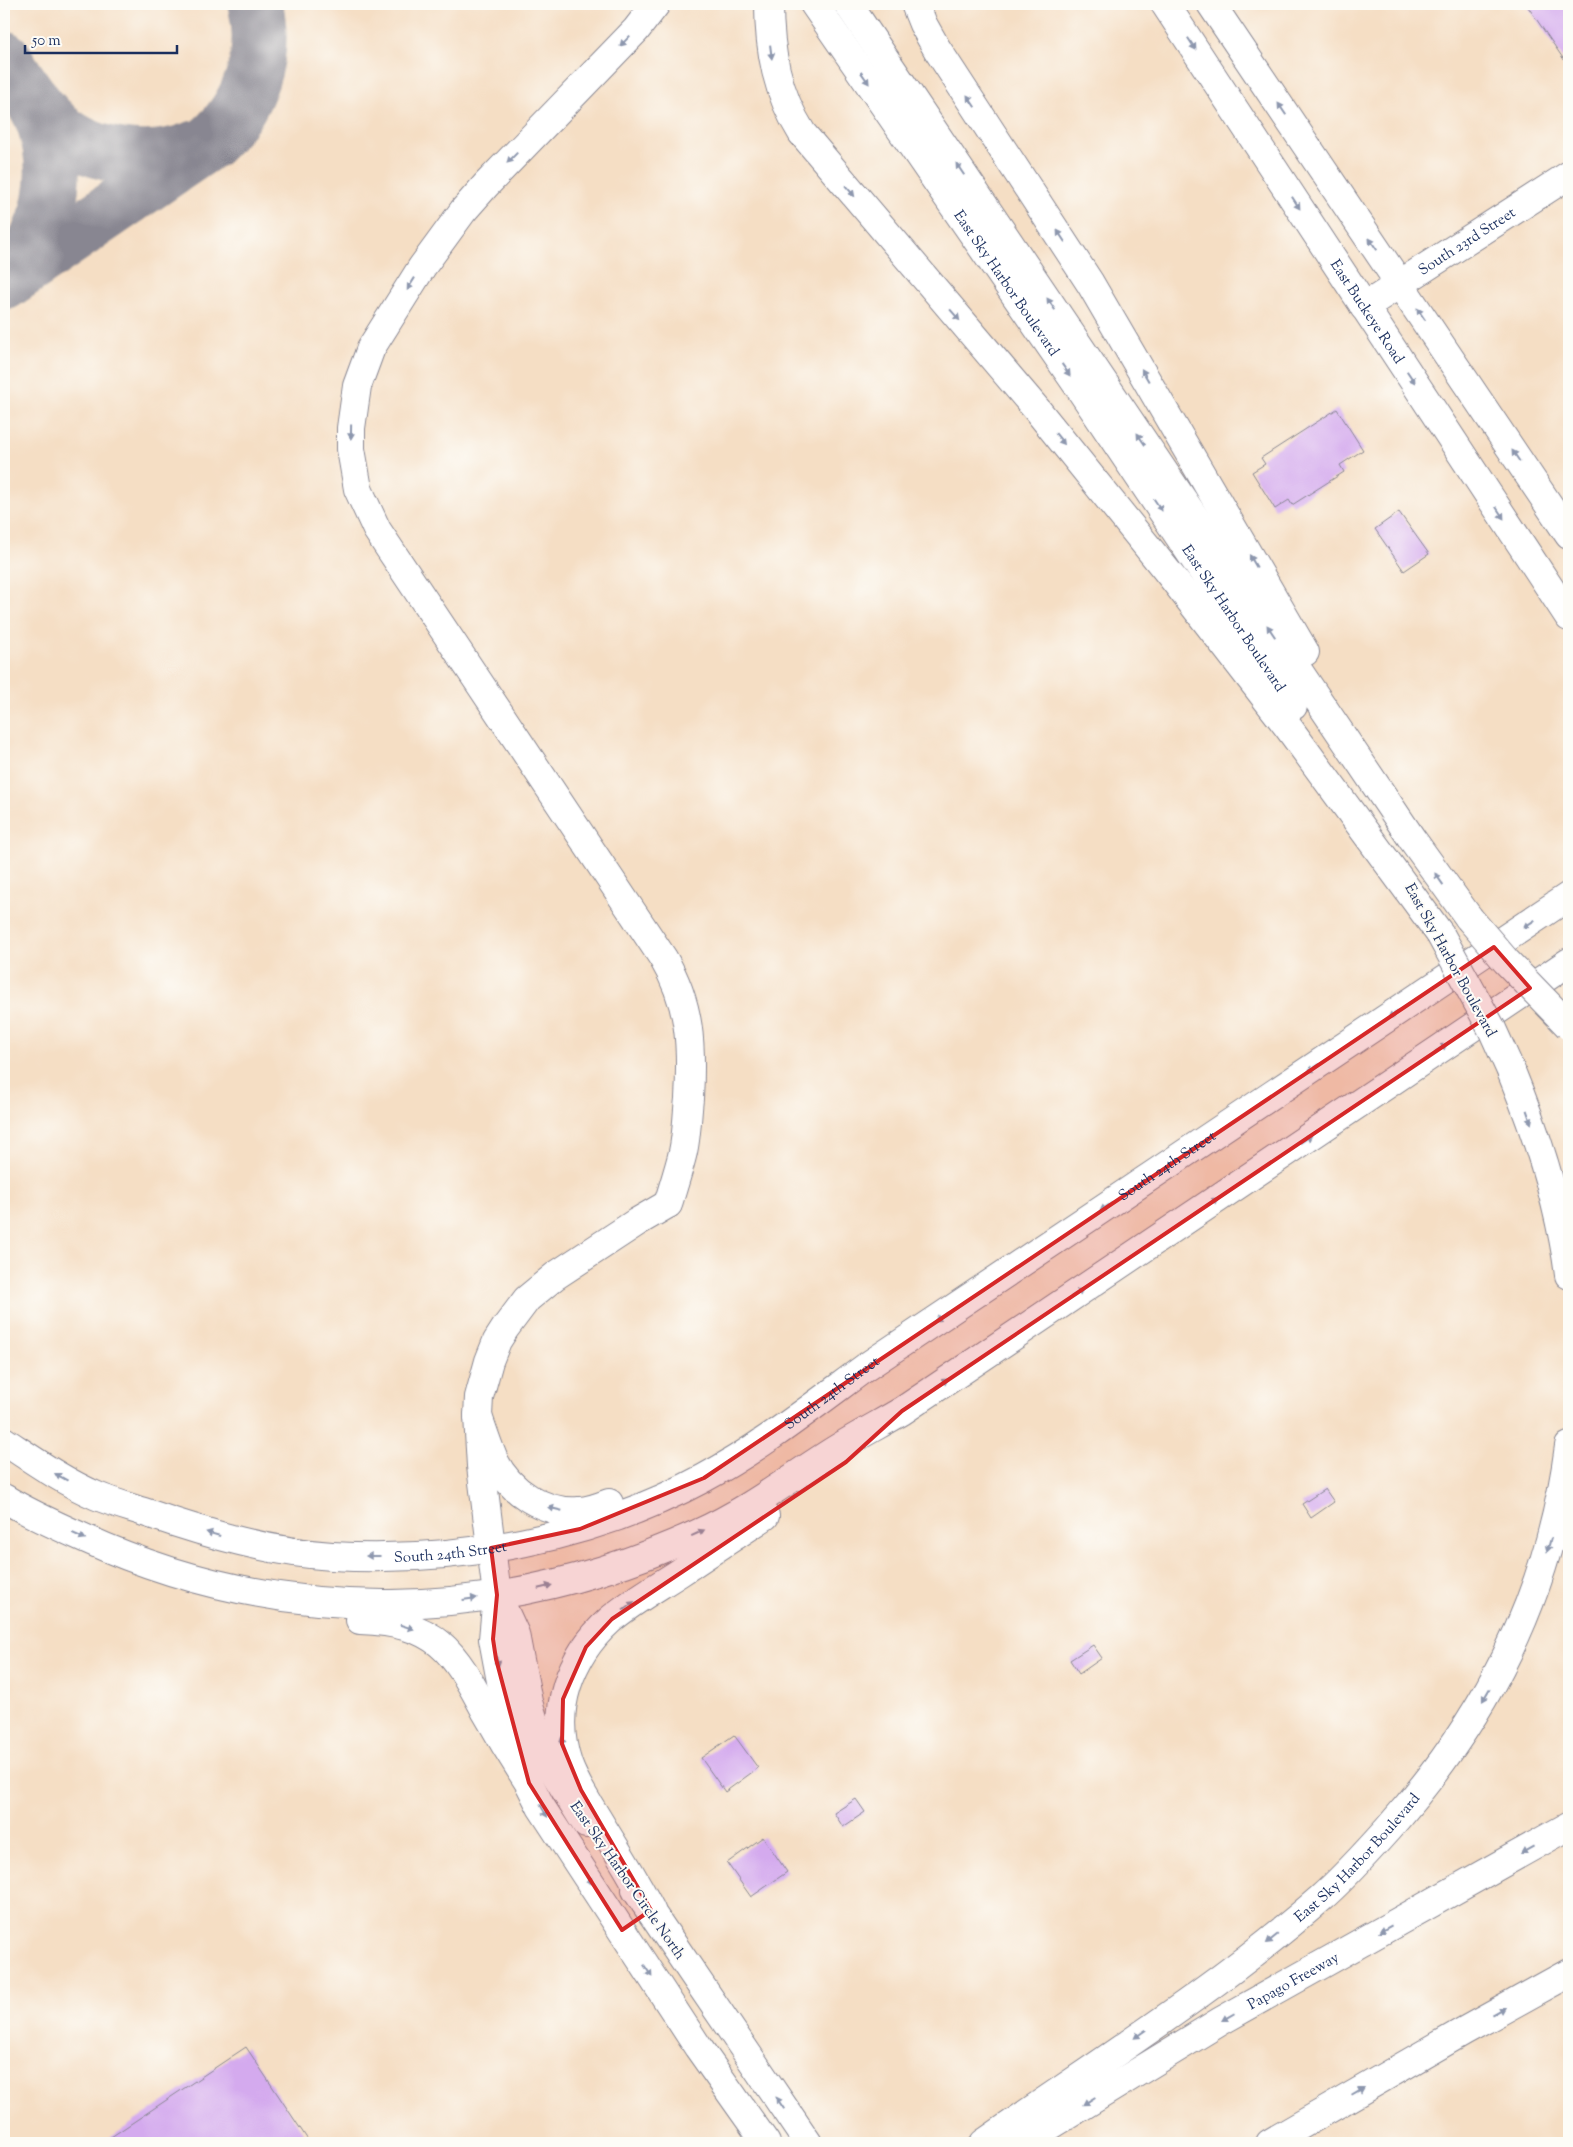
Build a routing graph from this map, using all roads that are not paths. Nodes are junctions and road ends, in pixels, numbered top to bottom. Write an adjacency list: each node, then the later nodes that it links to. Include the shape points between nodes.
1 (656, 4): 23 (main road, East Sky Harbor Circle North, one-way to 23, via 636,30 486,185 440,240 371,348 357,386 351,428 353,468 358,489 377,530 663,958 678,988 689,1029 686,1132 668,1204 555,1276 517,1310 489,1361 479,1397)
2 (769, 4): 17 (main road, one-way to 17, via 770,40 778,84 802,133 1038,411 1176,582)
3 (814, 4): 17 (main road, East Sky Harbor Boulevard, one-way to 17, via 1372,822)
4 (915, 4): 15 (main road, one-way to 4, via 1307,654 1127,344 1080,266 937,48)
5 (1165, 4): 10 (main road, East Buckeye Road, one-way to 10)
6 (1211, 4): 9 (main road, one-way to 6)
7 (855, 14): 15 (main road, East Sky Harbor Boulevard, one-way to 7)
8 (1569, 175): 9 (main road, South 23rd Street)
9 (1400, 284): 10 (main road, South 23rd Street); 11 (main road, one-way to 9)
10 (1364, 307): 12 (main road, East Buckeye Road, one-way to 12)
11 (1487, 412): 12 (main road); 13 (main road, one-way to 11)
12 (1450, 437): 14 (main road, East Buckeye Road, one-way to 14)
13 (1569, 535)
14 (1569, 617)
15 (1357, 759): 19 (main road, East Sky Harbor Boulevard, one-way to 15, bridge, via 1506,962 1469,918)
16 (1569, 896): 21 (main road, South 24th Street, one-way to 21)
17 (1440, 934): 20 (main road, East Sky Harbor Boulevard, one-way to 20, bridge, via 1492,1029 1535,1134 1561,1225)
18 (1569, 962): 22 (main road, one-way to 18)
19 (1569, 1026)
20 (1569, 1275)
21 (866, 1367): 23 (main road, one-way to 23, via 769,1418 677,1474 630,1495 581,1511 552,1509 514,1487 494,1461); 27 (main road, South 24th Street, via 780,1430 690,1485 580,1529)
22 (902, 1411): 29 (main road, one-way to 22, via 588,1576 702,1532 767,1496 835,1450); 32 (main road, one-way to 22, via 569,1766 562,1744 562,1711 565,1688 573,1669 586,1647 612,1619 846,1462)
23 (478, 1416): 27 (main road, East Sky Harbor Circle North, via 480,1466)
24 (4, 1441): 27 (main road, South 24th Street, one-way to 24, via 411,1556 331,1556 278,1549 181,1525 96,1495)
25 (1569, 1446): 37 (main road, East Sky Harbor Boulevard, one-way to 37, via 1562,1497 1552,1536 1511,1647 1458,1741 1401,1814 1323,1897 1259,1950)
26 (4, 1498): 28 (main road, one-way to 28, via 106,1548)
27 (492, 1548): 29 (main road, East Sky Harbor Circle North)
28 (192, 1579): 29 (main road, one-way to 29, via 269,1595 346,1603 430,1603); 30 (main road, one-way to 30, via 242,1607 323,1618 389,1622 415,1629 434,1639 462,1667 507,1750)
29 (497, 1595): 30 (main road, East Sky Harbor Circle North, one-way to 30, via 493,1638 496,1659); 32 (main road, East Sky Harbor Circle North, via 515,1634 530,1710 543,1750 592,1833)
30 (529, 1783): 33 (main road, East Sky Harbor Circle North, one-way to 33)
31 (1569, 1826): 38 (main road, Papago Freeway, one-way to 38, via 1221,2021)
32 (651, 1910): 33 (main road); 36 (main road, East Sky Harbor Circle North, one-way to 32)
33 (622, 1930): 35 (main road, East Sky Harbor Circle North, one-way to 35, via 698,2047)
34 (1569, 1973): 39 (main road, one-way to 34)
35 (766, 2143)
36 (808, 2143)
37 (984, 2143)
38 (1022, 2143)
39 (1270, 2143)

